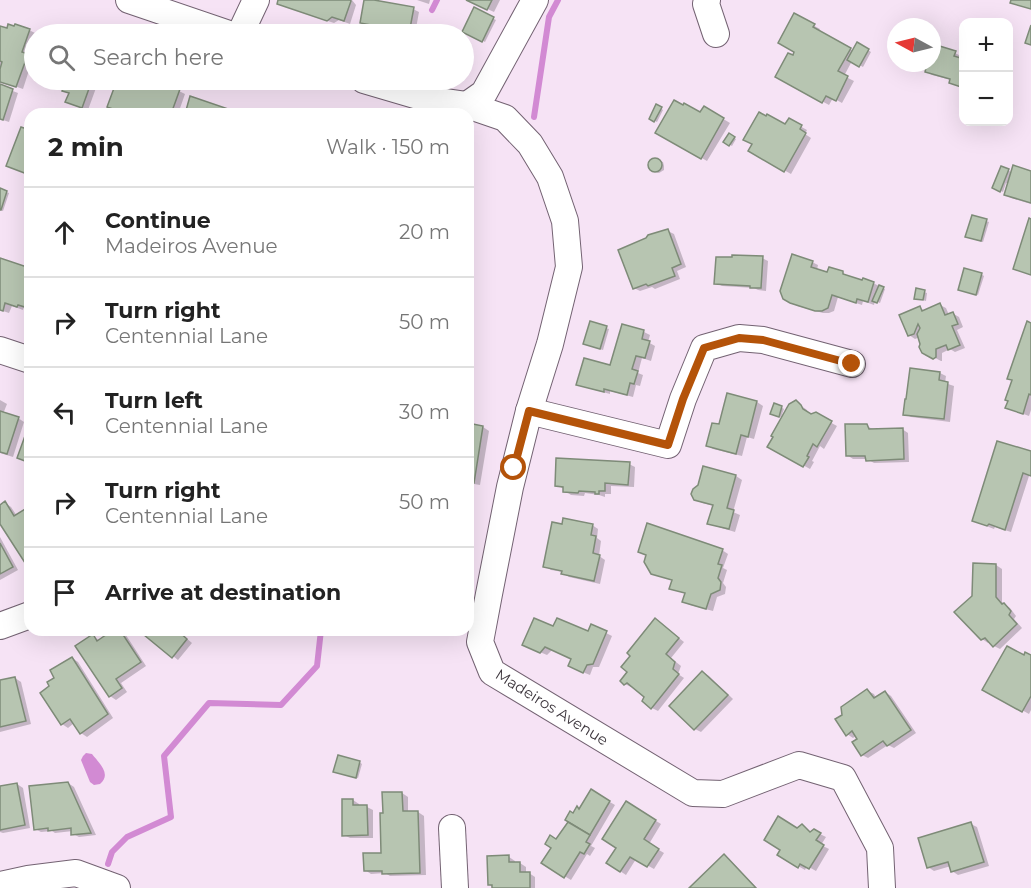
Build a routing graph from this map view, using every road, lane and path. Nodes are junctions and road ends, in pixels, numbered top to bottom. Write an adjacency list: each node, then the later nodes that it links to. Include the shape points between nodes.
1 (129, 0): 5 (street)
2 (256, 0): 6 (street)
3 (535, 0): 9 (street, via 484,93)
4 (707, 0): 7 (street)
5 (200, 24)
6 (245, 24)
7 (716, 34)
8 (398, 90): 9 (street, Madeiros Avenue)
9 (467, 105): 13 (street, Madeiros Avenue, via 505,118 530,144 549,177 565,221 569,267)
10 (0, 350): 11 (street)
11 (24, 358)
12 (852, 364): 13 (street, via 763,340 739,338 704,348 668,445)
13 (529, 411): 20 (street, Madeiros Avenue, via 480,642 492,672 693,792 723,794 799,765 843,778 880,848)
14 (24, 617): 15 (street)
15 (0, 626)
16 (452, 828): 19 (street)
17 (0, 885): 18 (street, via 76,873)
18 (117, 888)
19 (455, 888)
20 (882, 888)

